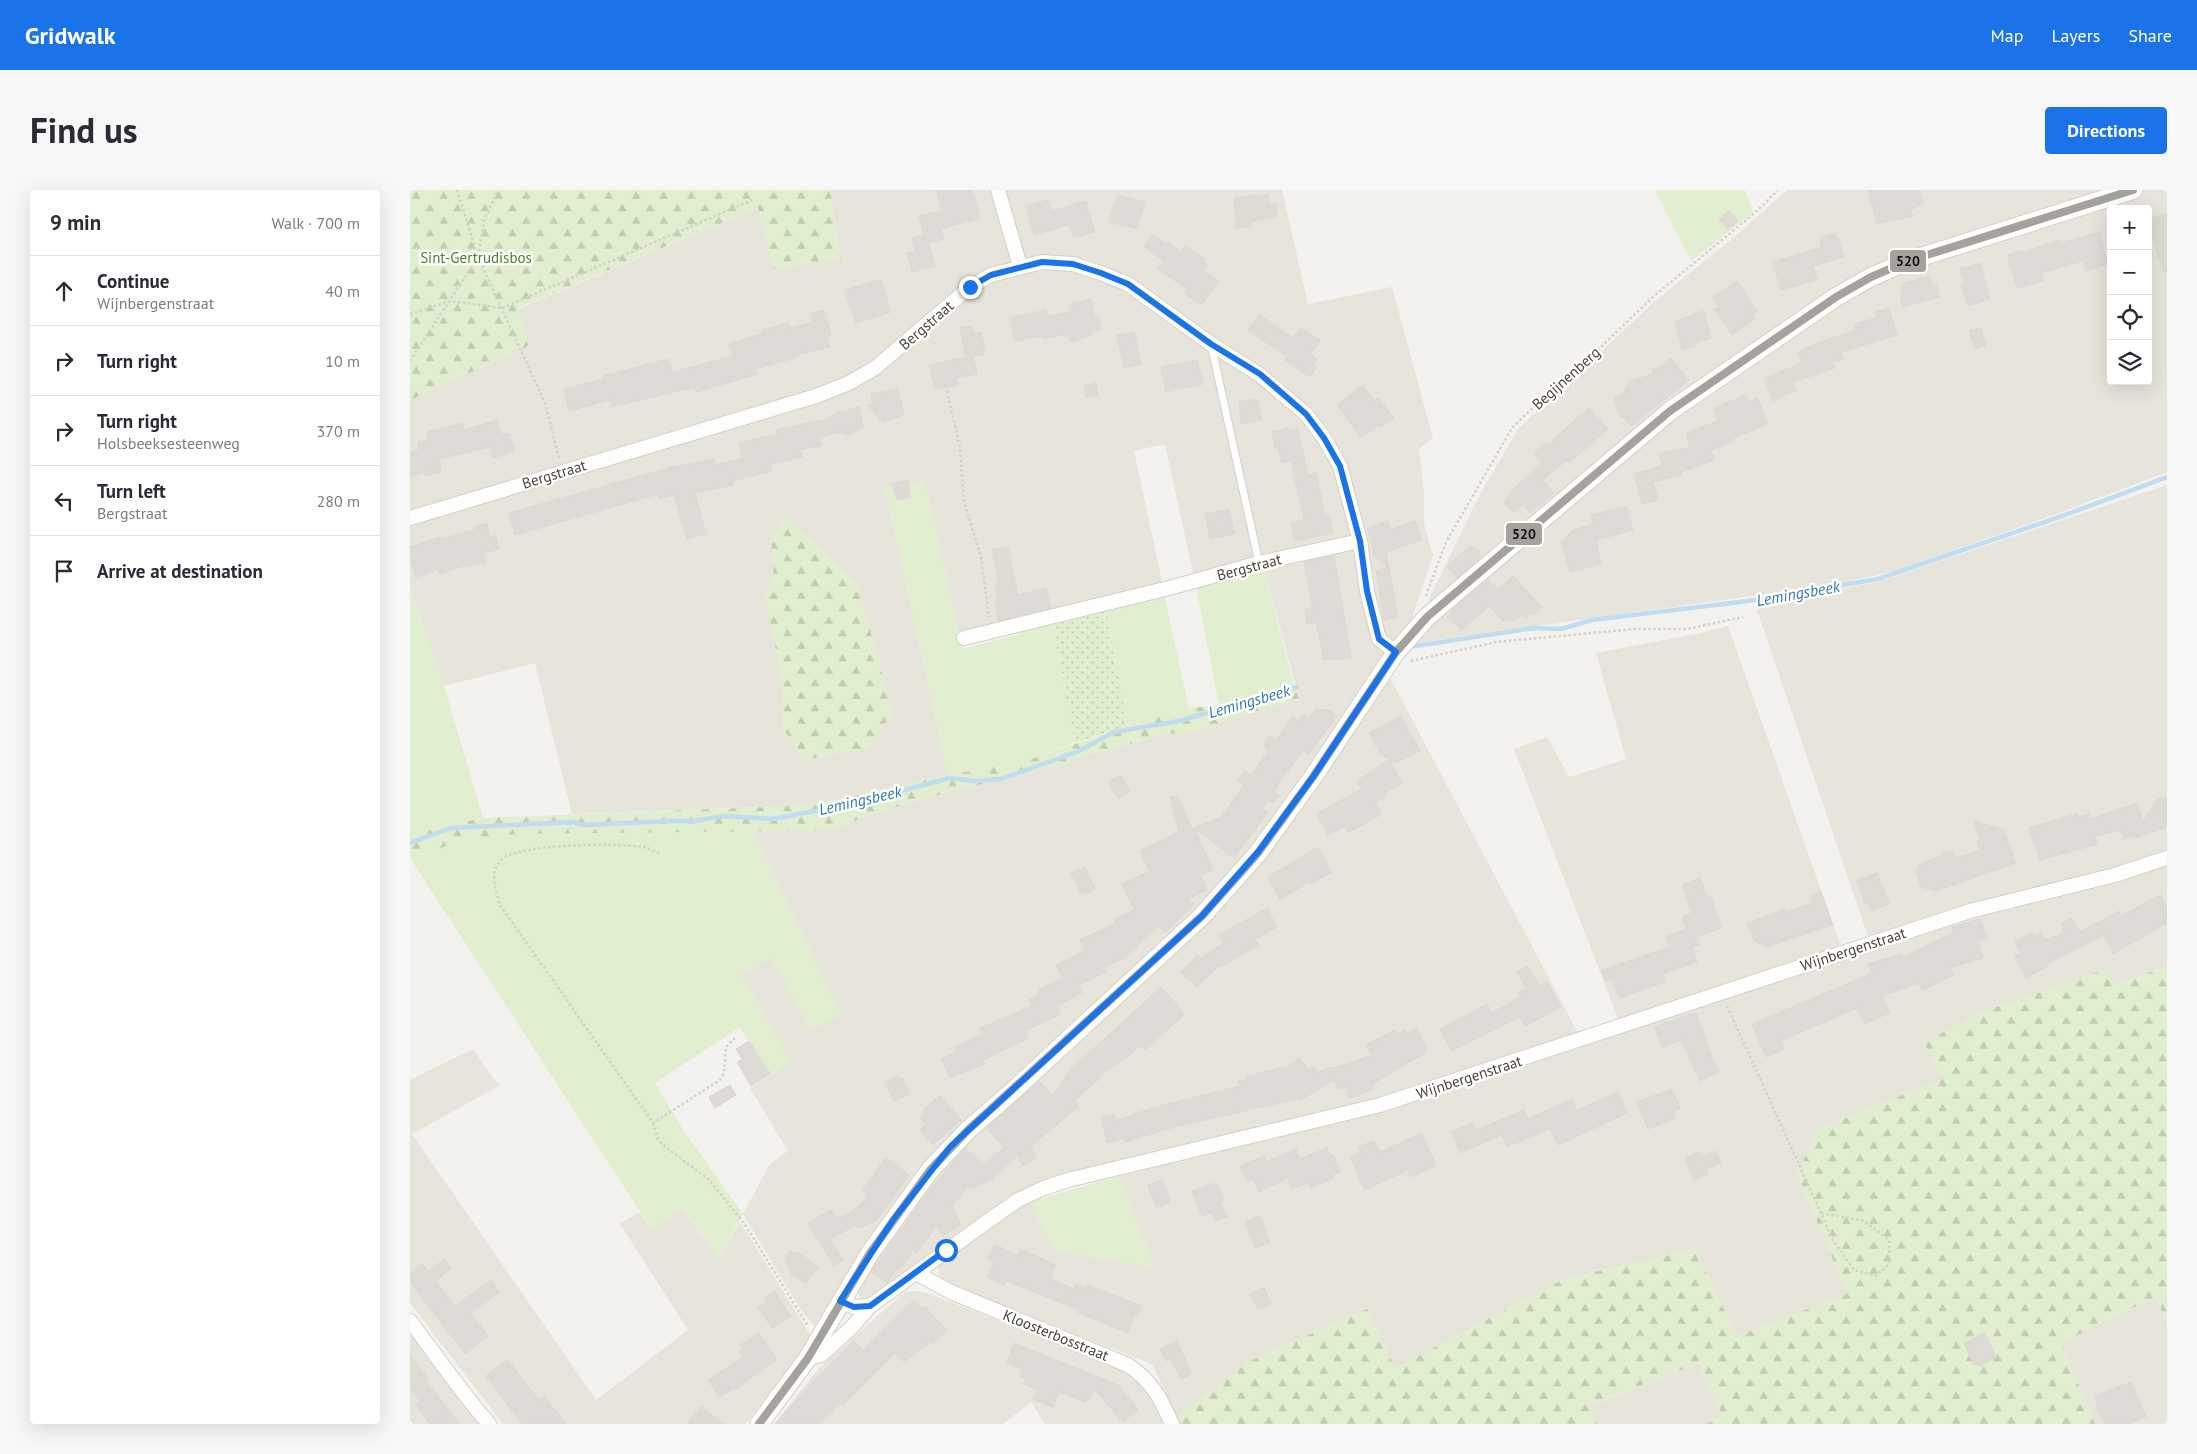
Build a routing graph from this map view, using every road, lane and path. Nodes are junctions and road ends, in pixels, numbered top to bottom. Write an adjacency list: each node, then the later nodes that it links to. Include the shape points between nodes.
1 (457, 190): 7 (path)
2 (498, 190): 7 (path, via 484,220)
3 (998, 190): 8 (street)
4 (1778, 190): 19 (path, Begijnenberg, via 1758,211 1654,296 1512,428 1446,542 1426,595)
5 (2133, 190): 19 (street, via 1908,261 1836,297 1670,411)
6 (752, 200): 10 (path)
7 (478, 257): 9 (path); 10 (path)
8 (1020, 266): 12 (street, Bergstraat, via 1042,262 1073,264 1128,284); 15 (street, Bergstraat, via 991,275 970,287 889,357 849,383 816,396)
9 (450, 301): 10 (path); 11 (path); 13 (path)
10 (502, 308): 15 (path, via 545,403)
11 (410, 314)
12 (1211, 344): 17 (street, Bergstraat, via 1260,374 1306,414 1340,466); 18 (lane)
13 (410, 361)
14 (947, 391): 21 (path, via 960,448 964,502 981,557)
15 (562, 471): 16 (street, Bergstraat)
16 (410, 518)
17 (1360, 541): 18 (street, Bergstraat); 23 (street, Bergstraat, via 1367,591 1379,639)
18 (1259, 563): 21 (street, Bergstraat)
19 (1427, 617): 23 (street)
20 (1743, 617): 23 (path, via 1687,628 1634,629 1496,642 1411,661)
21 (992, 631): 22 (street, Bergstraat)
22 (964, 638)
23 (1396, 652): 31 (street, via 1313,777 1258,852 1202,916 950,1147 893,1220)
24 (659, 854): 28 (path, via 643,846 584,844 515,852 500,861 493,879 500,905)
25 (2167, 858): 26 (street, Wijnbergenstraat, via 1970,910)
26 (1721, 993): 29 (path); 30 (street, Wijnbergenstraat, via 1380,1106 1044,1188 1018,1200)
27 (734, 1038): 28 (path, via 726,1047 724,1073 720,1080)
28 (653, 1123): 34 (path, via 658,1140 708,1179 744,1223)
29 (1821, 1213): 29 (path, via 1833,1240 1854,1270 1876,1276 1889,1264 1889,1240 1864,1221)
30 (916, 1273): 32 (street, Wijnbergenstraat); 38 (street, Kloosterbosstraat, via 951,1292 1128,1365 1158,1393)
31 (840, 1301): 32 (street, via 854,1307); 34 (street)
32 (870, 1306): 35 (street, Wijnbergenstraat, via 821,1355)
33 (410, 1322): 36 (street)
34 (819, 1341): 35 (street)
35 (808, 1358): 37 (street)
36 (488, 1424)
37 (759, 1424)
38 (1172, 1424)

